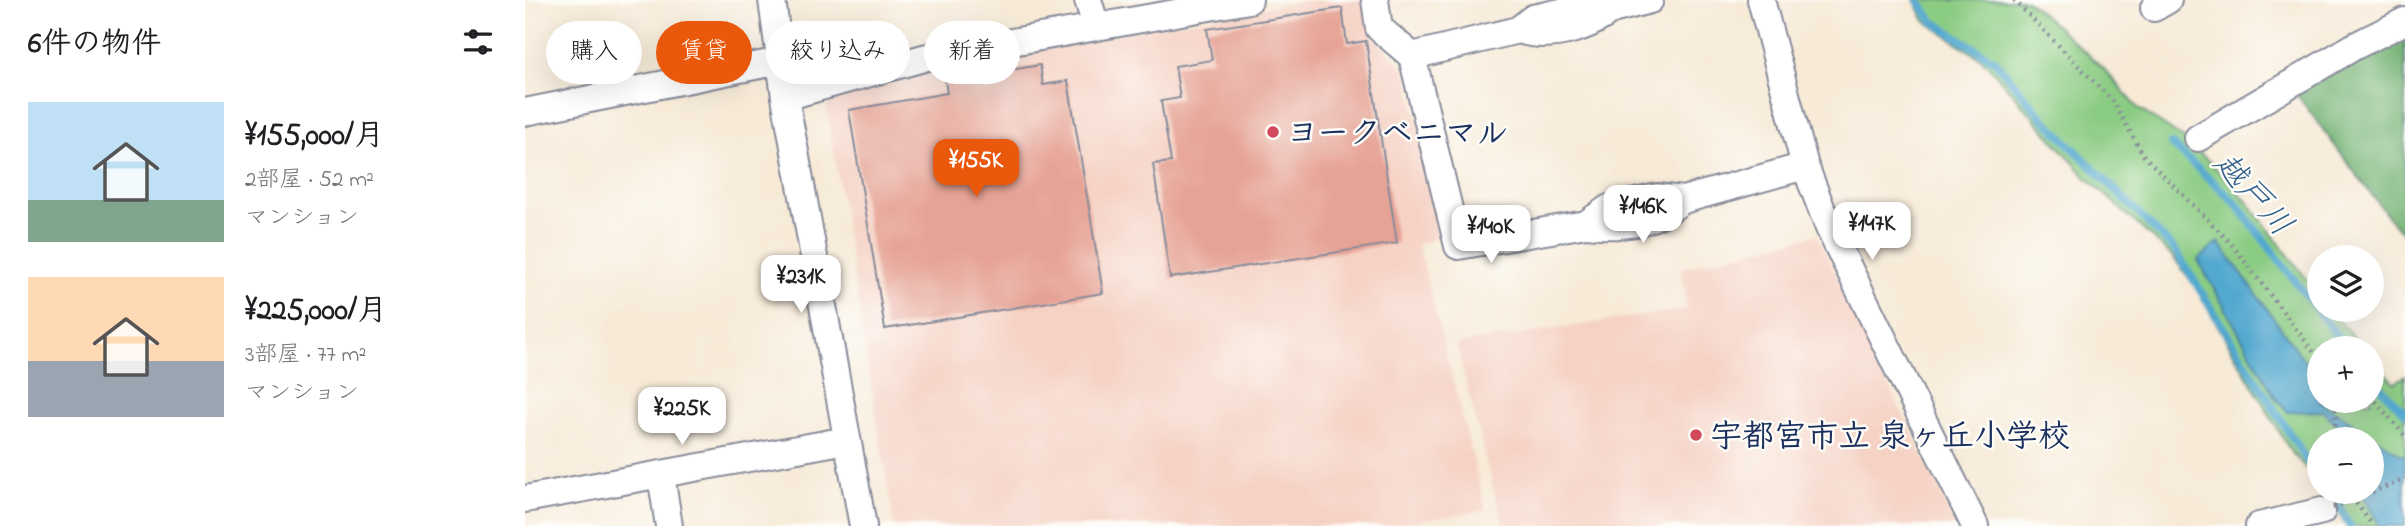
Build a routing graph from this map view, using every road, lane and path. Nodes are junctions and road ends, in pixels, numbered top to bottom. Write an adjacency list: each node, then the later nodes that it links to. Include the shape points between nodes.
1 (772, 0): 8 (street)
2 (1088, 0): 10 (street)
3 (1249, 0): 10 (street)
4 (1375, 0): 11 (street, via 1380,28)
5 (1650, 0): 11 (street, via 1612,10 1589,6 1533,18 1518,30)
6 (1761, 0): 17 (street)
7 (2014, 0): 18 (path, via 2112,100 2144,156 2230,242)
8 (775, 21)
9 (2405, 21): 16 (street)
10 (1096, 26): 14 (street, via 927,57)
11 (1412, 56): 17 (street, via 1458,246 1586,224 1609,208 1657,198 1683,200)
12 (766, 64): 15 (street)
13 (783, 84): 14 (street)
14 (785, 97): 21 (street)
15 (525, 112)
16 (2198, 138)
17 (1805, 166): 29 (street, via 1829,228)
18 (2307, 343)
19 (2384, 411): 20 (path)
20 (2405, 436)
21 (847, 440): 22 (street); 28 (street)
22 (661, 475): 24 (street); 27 (street)
23 (2405, 479): 26 (path, bridge)
24 (525, 499)
25 (2357, 504): 31 (path)
26 (2327, 510): 30 (street)
27 (669, 526)
28 (863, 526)
29 (1975, 526)
30 (2259, 526)
31 (2373, 526)

